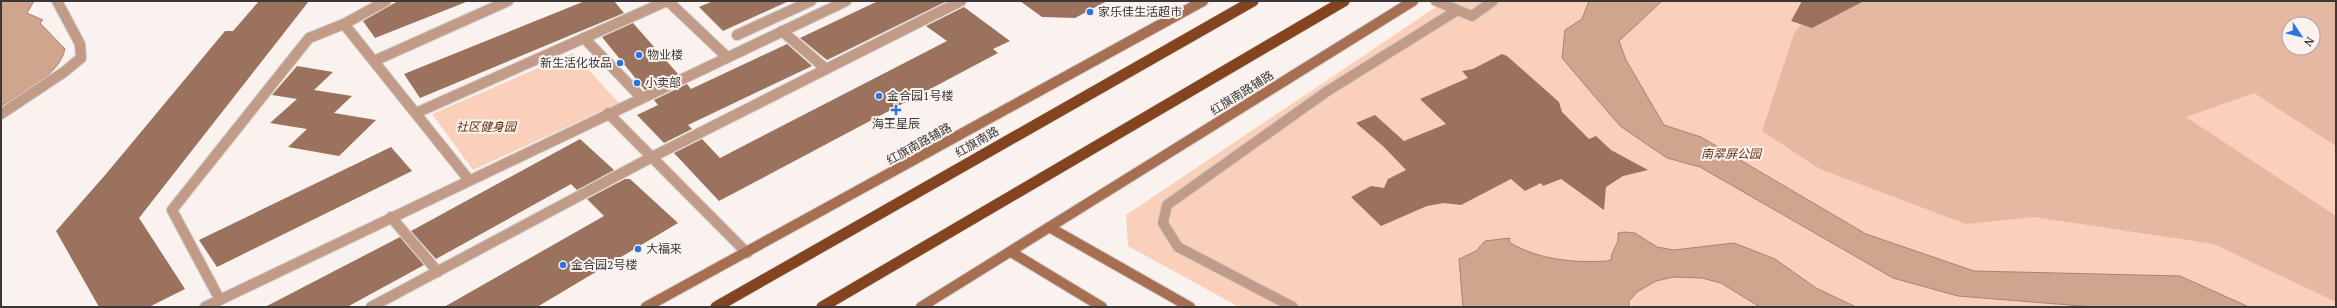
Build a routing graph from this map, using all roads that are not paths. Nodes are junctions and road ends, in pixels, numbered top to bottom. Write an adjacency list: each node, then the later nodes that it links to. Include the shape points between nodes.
1 (57, 1): 26 (street, via 80,44 81,58)
2 (386, 1): 16 (street)
3 (508, 1): 21 (street)
4 (668, 1): 19 (street); 20 (street)
5 (811, 1): 18 (street)
6 (846, 1): 17 (street)
7 (961, 1): 22 (street)
8 (1203, 1): 32 (main road, 红旗南路辅路)
9 (1252, 1): 38 (highway, 红旗南路)
10 (1347, 1): 14 (highway)
11 (1413, 1): 30 (main road, 红旗南路辅路)
12 (1436, 1): 15 (street)
13 (1492, 1): 15 (street, via 1472,16)
14 (1340, 3): 39 (highway)
15 (1456, 11): 43 (street, via 1326,92 1168,205 1163,223 1178,247)
16 (344, 24): 21 (street); 34 (street, via 309,38 172,210)
17 (782, 31): 20 (street); 22 (street)
18 (737, 35)
19 (584, 38): 23 (street); 24 (street)
20 (727, 57): 23 (street)
21 (374, 61): 24 (street)
22 (826, 69): 27 (street)
23 (640, 97): 25 (street)
24 (416, 113): 28 (street)
25 (608, 113): 27 (street); 28 (street)
26 (1, 114)
27 (652, 157): 32 (street); 33 (street)
28 (469, 180): 29 (street)
29 (391, 217): 33 (street); 34 (street)
30 (1049, 227): 31 (main road, 红旗南路辅路); 42 (main road)
31 (1010, 252): 40 (main road, 红旗南路辅路); 41 (main road)
32 (747, 253): 37 (main road, 红旗南路辅路)
33 (438, 272): 36 (street)
34 (220, 300): 35 (street)
35 (205, 307)
36 (371, 307)
37 (646, 307)
38 (716, 307)
39 (822, 307)
40 (921, 307)
41 (1102, 307)
42 (1190, 307)
43 (1293, 307)

